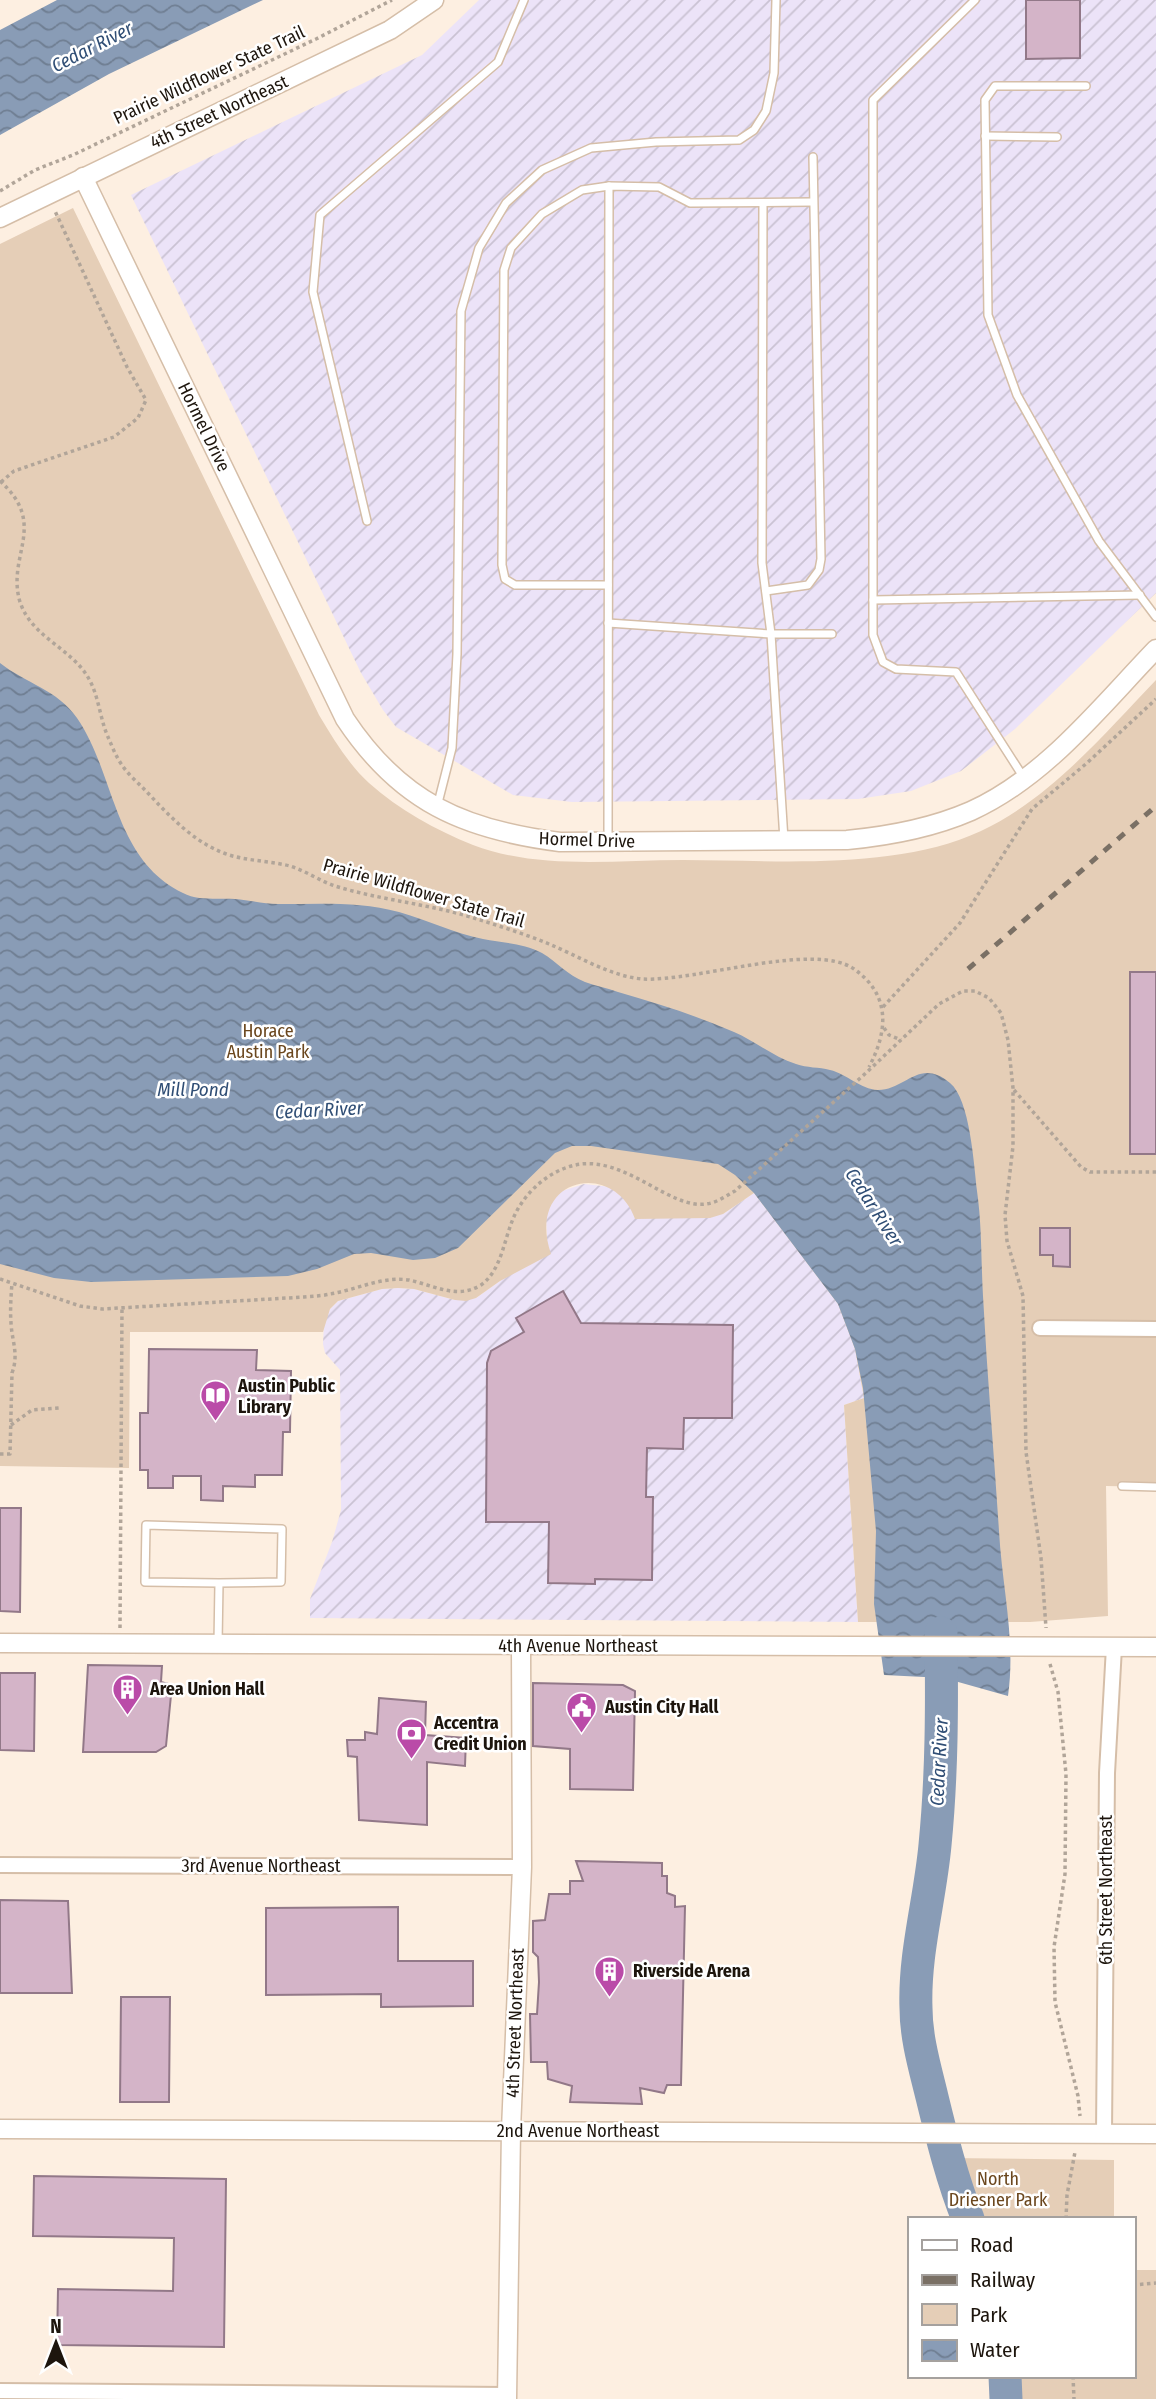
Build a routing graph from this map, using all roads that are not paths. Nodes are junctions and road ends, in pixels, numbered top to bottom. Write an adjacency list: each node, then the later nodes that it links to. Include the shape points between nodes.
1 (434, 0): 9 (street, 4th Street Northeast, via 390,30)
2 (524, 0): 14 (lane, via 498,62 320,215 313,292)
3 (776, 0): 25 (lane, via 775,73 766,111 754,130 739,140 656,142 579,153 541,170 506,203 479,248 461,311 457,654 452,748)
4 (975, 0): 18 (lane, via 873,100)
5 (1086, 86): 6 (lane, via 995,86 985,100)
6 (985, 136): 7 (lane); 17 (lane, via 988,315 1017,394 1099,541)
7 (1057, 137)
8 (813, 157): 11 (lane)
9 (83, 177): 13 (street, 4th Street Northeast); 25 (street, Hormel Drive, via 345,719 364,748 391,775)
10 (609, 186): 12 (lane, via 659,187 690,203); 15 (lane); 15 (lane, via 582,190 542,214 511,247 504,270 502,551 505,579 515,585)
11 (813, 202): 12 (lane); 16 (lane, via 821,559 808,585)
12 (763, 203): 16 (lane, via 762,563)
13 (0, 218)
14 (367, 521)
15 (608, 585): 20 (lane)
16 (766, 591): 21 (lane)
17 (1140, 595): 18 (lane); 19 (lane)
18 (873, 600): 24 (lane, via 873,635 883,662 896,669 956,672)
19 (1156, 617)
20 (608, 623): 21 (lane); 26 (lane)
21 (771, 634): 22 (lane); 27 (lane)
22 (832, 634)
23 (1156, 649): 24 (street, Hormel Drive)
24 (1024, 778): 27 (street, Hormel Drive, via 970,811 915,829 847,840)
25 (437, 807): 26 (street, Hormel Drive, via 485,829 525,837)
26 (608, 841): 27 (street, Hormel Drive)
27 (784, 841)
28 (1040, 1328): 29 (street)
29 (1156, 1329)
30 (1122, 1486): 31 (lane)
31 (1156, 1486)
32 (219, 1583): 32 (lane, via 281,1582 282,1528 146,1525 145,1582); 34 (lane)
33 (0, 1643): 34 (street, 4th Avenue Northeast)
34 (218, 1644): 35 (street, 4th Avenue Northeast)
35 (521, 1647): 36 (street, 4th Avenue Northeast); 39 (street, 4th Street Northeast)
36 (1114, 1647): 37 (street, 4th Avenue Northeast); 42 (street, 6th Street Northeast, via 1107,1773)
37 (1156, 1647)
38 (0, 1865): 39 (street, 3rd Avenue Northeast)
39 (522, 1867): 41 (street, 4th Street Northeast)
40 (0, 2129): 41 (street, 2nd Avenue Northeast)
41 (511, 2130): 42 (street, 2nd Avenue Northeast); 45 (street, 4th Street Northeast)
42 (1104, 2134): 43 (street, 2nd Avenue Northeast)
43 (1156, 2134)
44 (0, 2391): 45 (street)
45 (507, 2397)

